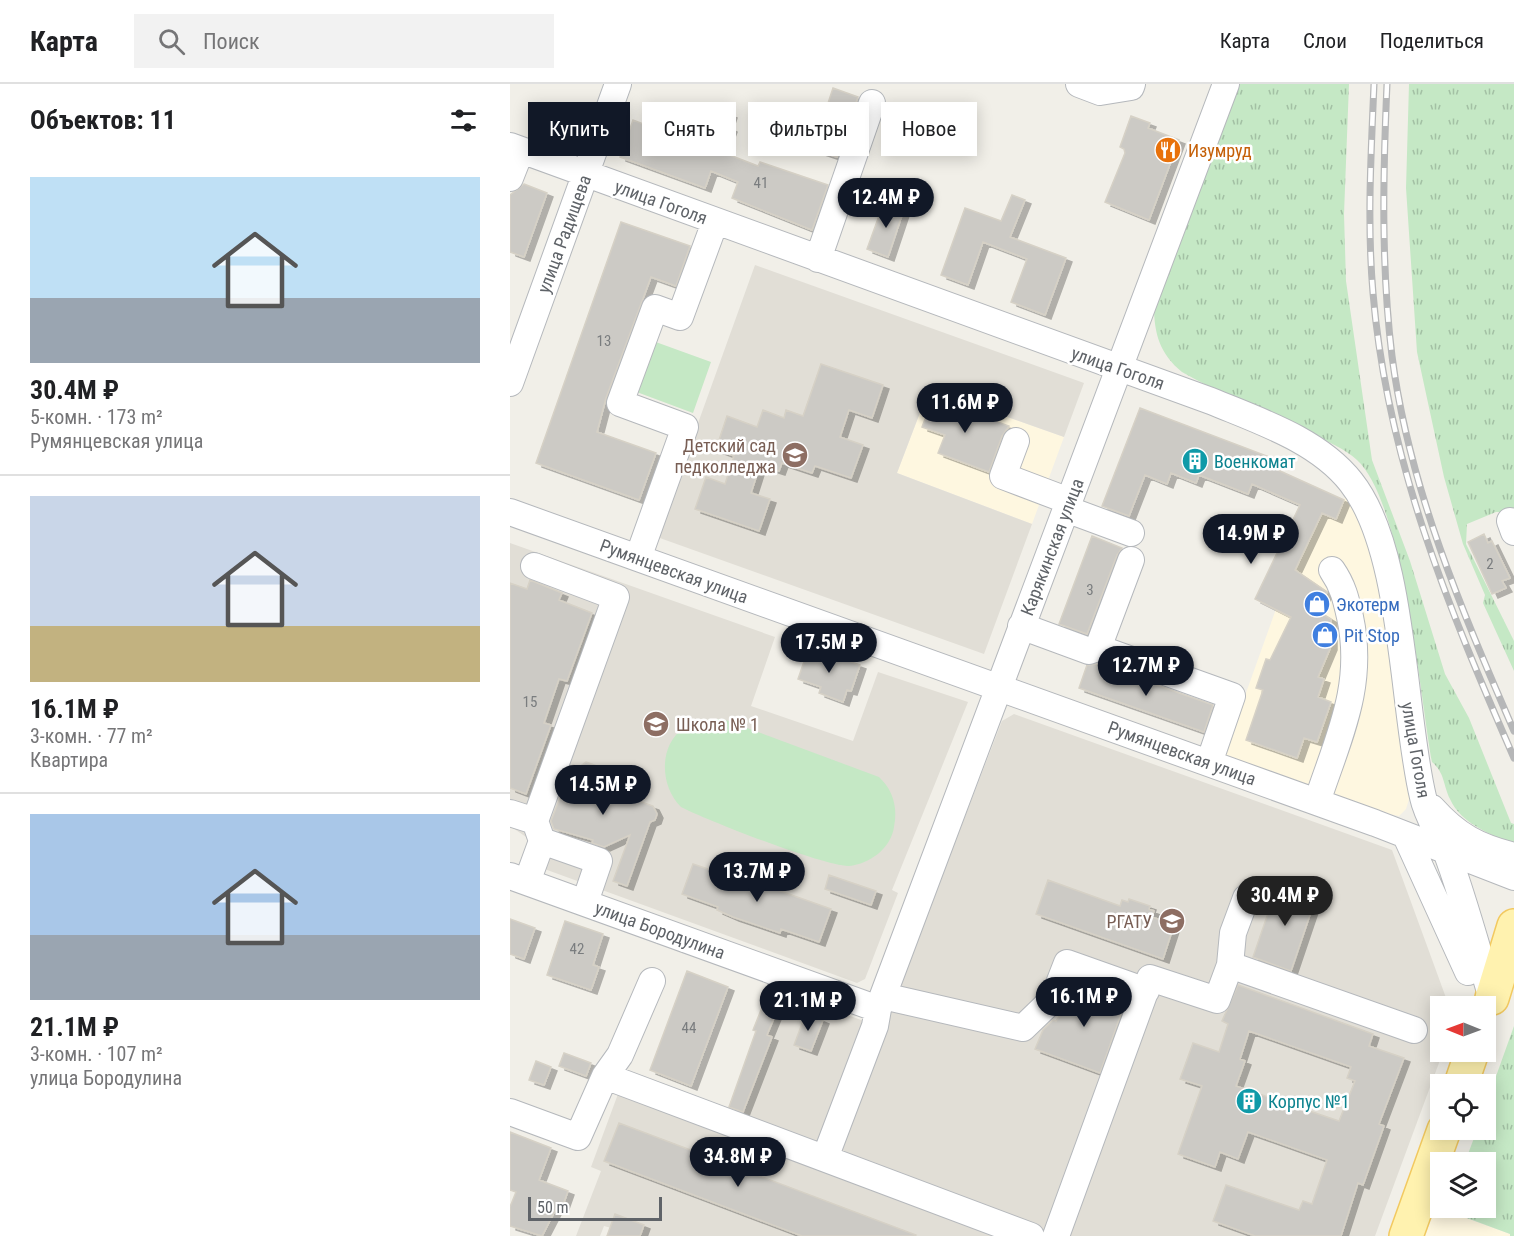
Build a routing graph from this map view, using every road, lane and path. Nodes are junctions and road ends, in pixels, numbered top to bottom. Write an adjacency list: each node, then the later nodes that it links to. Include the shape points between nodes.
1 (618, 84): 7 (street, улица Радищева)
2 (1079, 84): 3 (street, via 1100,92)
3 (1132, 84)
4 (1226, 84): 11 (street, Карякинская улица)
5 (872, 103): 10 (street)
6 (515, 148): 7 (street, улица Гоголя); 8 (street)
7 (585, 174): 9 (street, улица Гоголя); 12 (street, улица Радищева)
8 (510, 178)
9 (715, 222): 10 (street, улица Гоголя); 17 (street, via 680,317 655,308 620,403 686,427)
10 (818, 259): 11 (street, улица Гоголя)
11 (1119, 368): 14 (street, Карякинская улица); 25 (street, улица Гоголя, via 1276,429 1326,459 1351,482 1372,518 1388,570)
12 (510, 383)
13 (1016, 441): 14 (street, via 1003,476)
14 (1067, 505): 16 (street); 21 (street, Карякинская улица)
15 (510, 512): 17 (street, Румянцевская улица)
16 (1131, 532)
17 (638, 558): 23 (street, Румянцевская улица)
18 (1131, 560): 22 (street)
19 (534, 566): 28 (street, via 616,597)
20 (1332, 570): 26 (street, via 1344,587 1355,638 1356,671 1350,705)
21 (1021, 626): 22 (street, via 1089,651); 23 (street, Карякинская улица)
22 (1098, 648): 24 (street, via 1232,696)
23 (999, 687): 24 (street, Румянцевская улица); 45 (street, Карякинская улица)
24 (1209, 763): 26 (street, Румянцевская улица)
25 (1423, 799): 30 (street, улица Гоголя); 31 (street, via 1451,829 1485,849)
26 (1317, 802): 29 (street, Румянцевская улица)
27 (510, 813): 28 (street)
28 (538, 831): 33 (street); 35 (street, via 599,861)
29 (1406, 836): 30 (street, Румянцевская улица); 41 (street)
30 (1446, 852): 32 (street, Румянцевская улица); 42 (street, улица Гоголя)
31 (1514, 856)
32 (1514, 877)
33 (519, 879): 35 (street, улица Бородулина)
34 (1246, 898): 38 (street, via 1233,933)
35 (585, 902): 45 (street, улица Бородулина)
36 (1514, 926): 43 (main road)
37 (1514, 952): 44 (main road)
38 (1230, 965): 40 (street, via 1217,1000 1150,978); 46 (street)
39 (651, 981): 47 (street, via 620,1055)
40 (1146, 991): 45 (street, улица Бородулина, via 1067,963 1053,999 1023,1028); 52 (street)
41 (1480, 996)
42 (1482, 996)
43 (1489, 996)
44 (1491, 996)
45 (880, 1003): 50 (street, Карякинская улица)
46 (1414, 1030)
47 (605, 1076): 48 (street, via 578,1137); 50 (street)
48 (510, 1112)
49 (1440, 1140): 53 (main road)
50 (825, 1158): 51 (street)
51 (1031, 1236)
52 (1056, 1236)
53 (1406, 1236)

